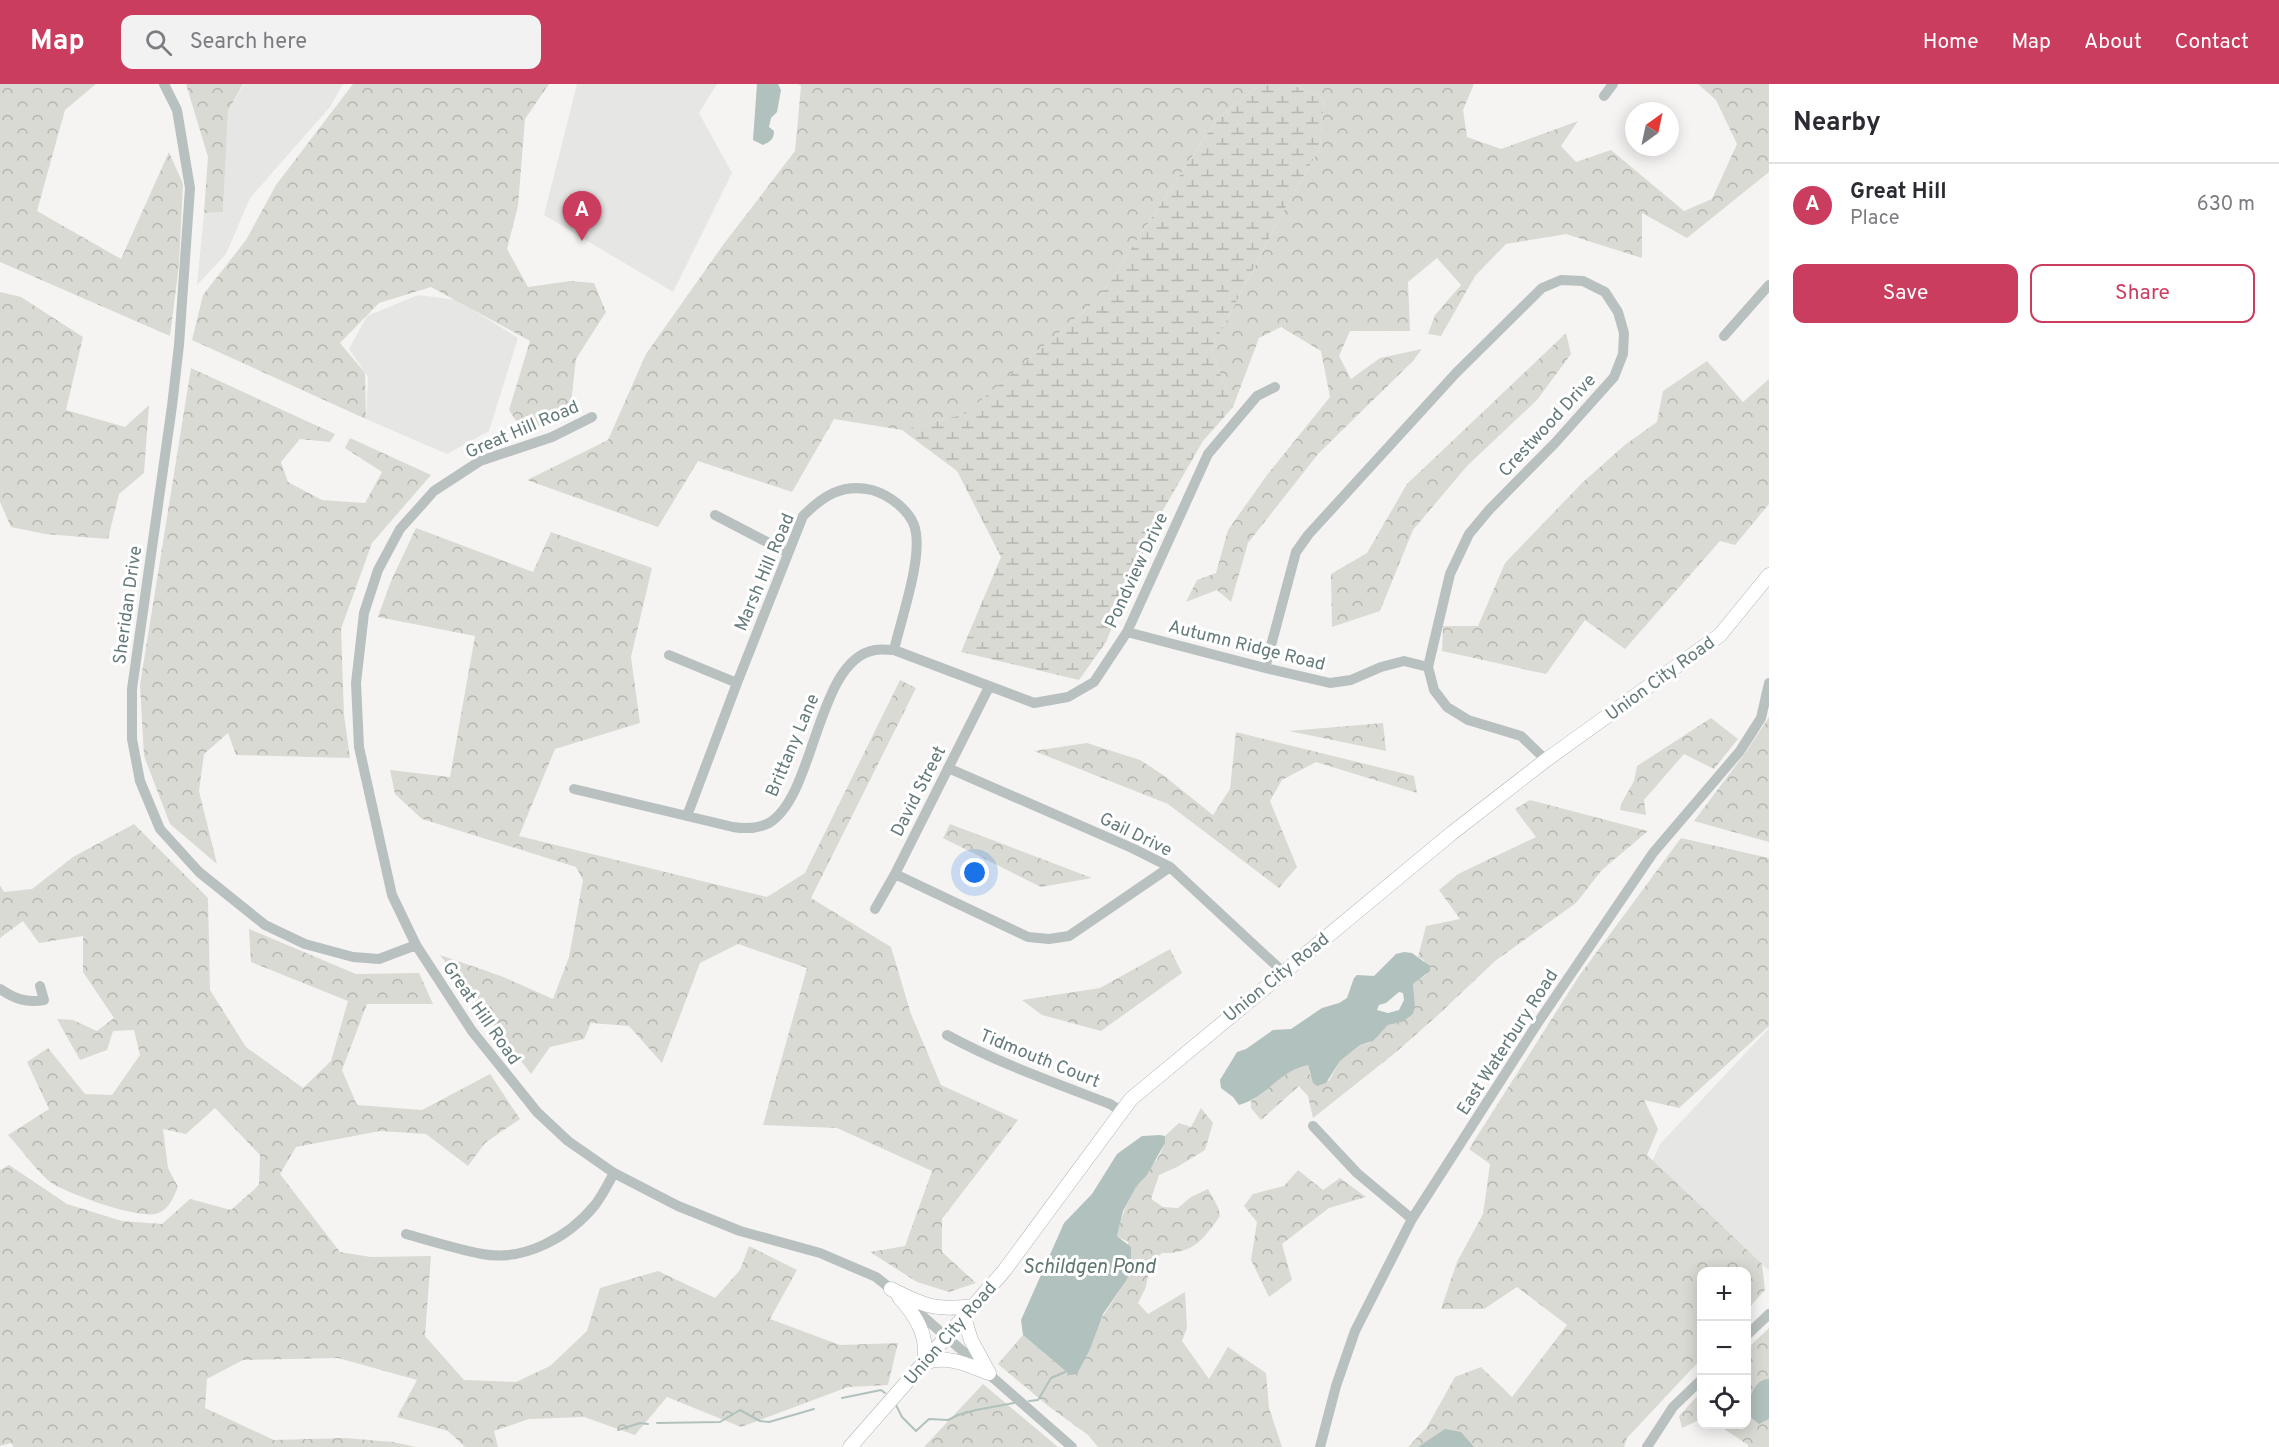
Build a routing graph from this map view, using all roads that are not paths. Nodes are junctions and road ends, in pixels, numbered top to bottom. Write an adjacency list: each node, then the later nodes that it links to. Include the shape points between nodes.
1 (164, 84): 26 (street, Sheridan Drive, via 177,110 190,188 172,406 132,689 132,739 140,781 160,829 199,872 265,925 305,944 353,957 379,959)
2 (1613, 84): 3 (street)
3 (1604, 96)
4 (1769, 285): 5 (street)
5 (1724, 336)
6 (1275, 387): 11 (street, Pondview Drive, via 1257,396 1208,454)
7 (592, 417): 26 (street, Great Hill Road, via 552,437 480,461 435,491 400,529 371,591 364,613 356,683 359,747 392,895)
8 (715, 514): 9 (street)
9 (788, 552): 12 (street, Marsh Hill Road, via 803,516 820,500 841,489 864,488 885,494 902,509 915,527 916,547); 16 (street, Marsh Hill Road)
10 (1769, 575): 19 (main road, Union City Road, via 1720,635)
11 (1127, 632): 15 (street, Autumn Ridge Road); 18 (street, Pondview Drive, via 1094,682 1068,697 1034,703)
12 (894, 650): 18 (street, Brittany Lane); 22 (street, Brittany Lane, via 873,650 838,678 793,794 782,812 768,823 750,829)
13 (669, 655): 16 (street)
14 (1428, 667): 15 (street, Autumn Ridge Road, via 1404,661 1351,680 1330,683); 15 (street, Crestwood Drive, via 1450,574 1469,534 1614,377 1623,354 1624,333 1618,312 1605,292 1583,281 1561,280 1542,288 1526,302 1308,535 1296,552); 19 (street, via 1434,690 1447,707 1467,720 1521,736)
15 (1265, 668)
16 (737, 683): 22 (street, Marsh Hill Road)
17 (1769, 683): 34 (street, East Waterbury Road, via 1761,718 1740,751 1653,853)
18 (989, 687): 20 (street, David Street)
19 (1546, 760): 27 (main road, Union City Road)
20 (948, 768): 23 (street, Gail Drive); 24 (street, David Street)
21 (574, 789): 22 (street, Brittany Lane)
22 (687, 816)
23 (1170, 867): 24 (street, via 1069,936 1049,939 1028,937); 27 (street, Gail Drive)
24 (895, 874): 25 (street, David Street)
25 (875, 909)
26 (416, 945): 33 (street, Great Hill Road, via 472,1031 530,1104 568,1141)
27 (1282, 972): 31 (main road, Union City Road, via 1173,1062)
28 (40, 986): 29 (street, via 44,1000 30,1002 13,998)
29 (0, 989)
30 (946, 1035): 31 (street, Tidmouth Court)
31 (1121, 1111): 37 (main road, Union City Road)
32 (1313, 1126): 34 (street, via 1357,1173)
33 (614, 1173): 35 (street, via 596,1204 570,1231 541,1246 512,1254 484,1255); 36 (street, Great Hill Road, via 678,1206 740,1231 830,1258 876,1277)
34 (1412, 1219): 47 (street, East Waterbury Road, via 1355,1331)
35 (406, 1233)
36 (891, 1289): 37 (main road, via 931,1307); 41 (street, Great Hill Road); 42 (main road, via 918,1321 926,1347)
37 (974, 1306): 39 (main road, Union City Road)
38 (1769, 1314): 40 (street)
39 (964, 1317): 41 (main road, Union City Road); 43 (main road)
40 (1751, 1331)
41 (948, 1336): 42 (main road, Union City Road); 43 (street, Great Hill Road)
42 (924, 1363): 43 (main road, via 945,1359); 45 (main road, Union City Road)
43 (989, 1373): 46 (street, Great Hill Road)
44 (1697, 1383): 48 (street, via 1673,1407)
45 (850, 1447)
46 (1072, 1447)
47 (1320, 1447)
48 (1647, 1447)

